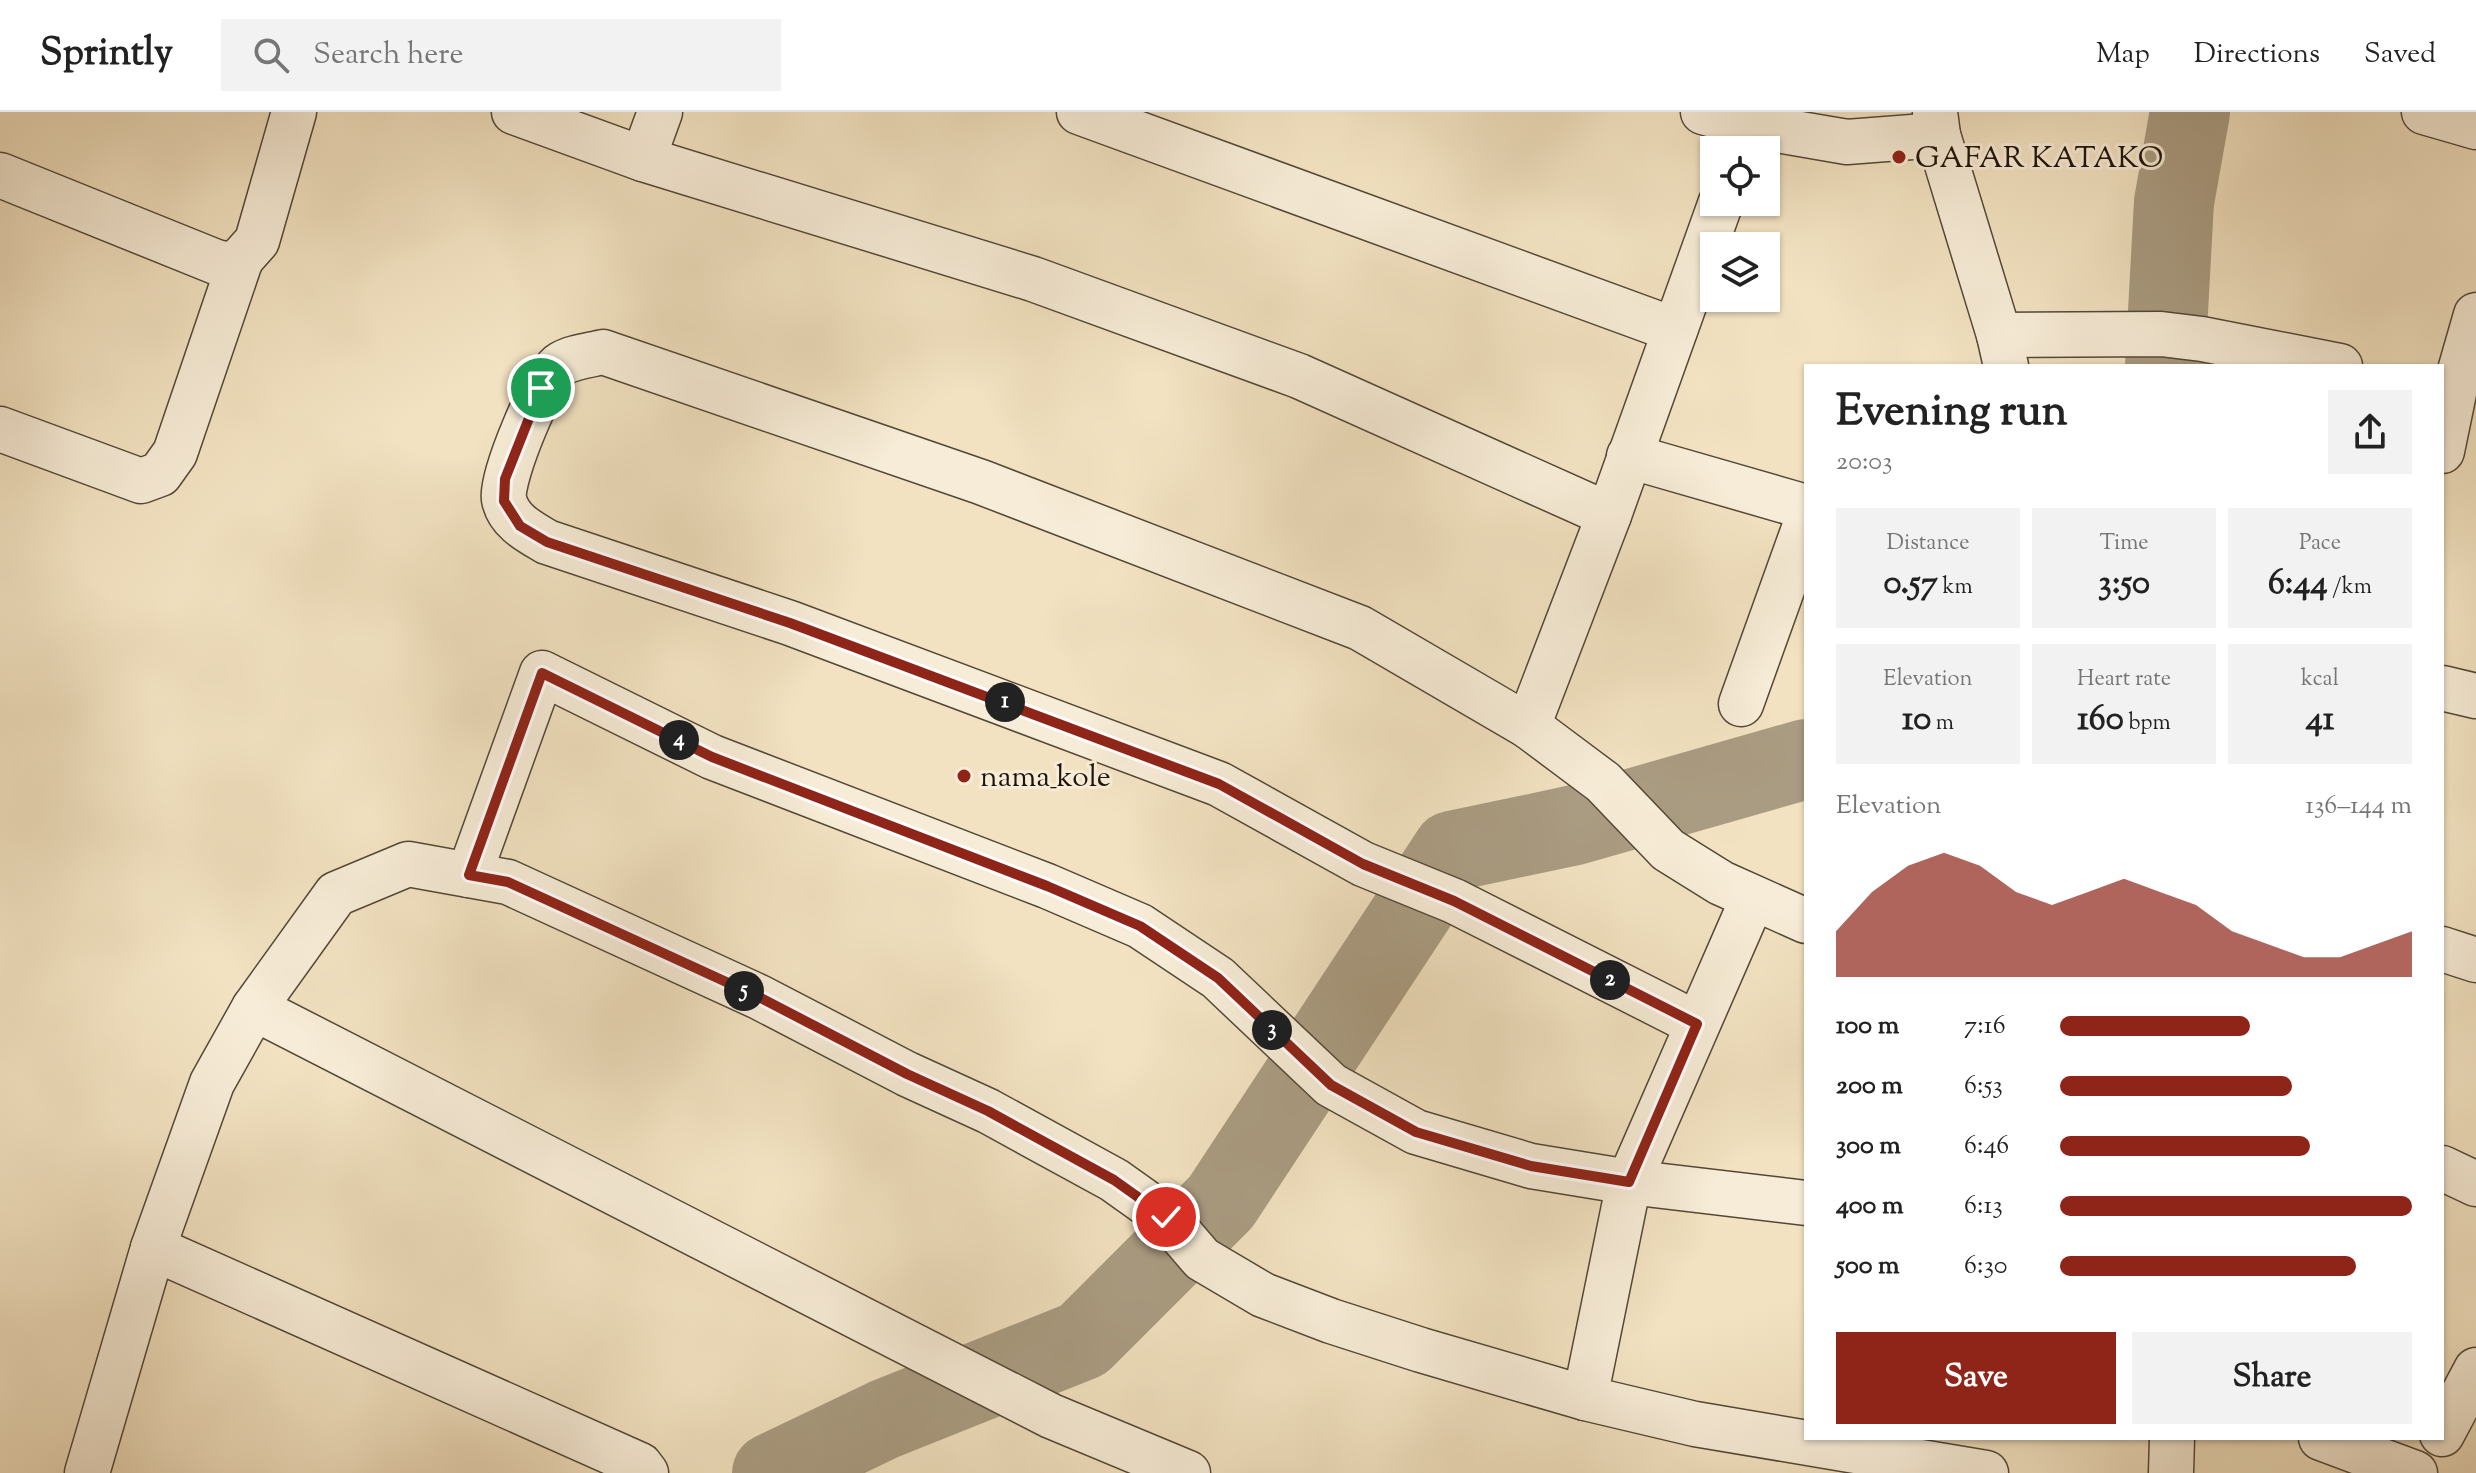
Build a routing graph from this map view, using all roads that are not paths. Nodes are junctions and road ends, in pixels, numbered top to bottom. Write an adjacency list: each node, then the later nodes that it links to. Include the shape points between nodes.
1 (294, 112): 14 (street, via 257,241)
2 (514, 112): 11 (street)
3 (660, 112): 11 (street)
4 (1079, 112): 16 (street)
5 (1703, 112): 9 (street)
6 (2424, 112): 8 (street)
7 (1937, 124): 10 (street, via 1847,142); 17 (street)
8 (2476, 127)
9 (1742, 136)
10 (1780, 139)
11 (643, 159): 24 (street, via 1033,279 1284,371)
12 (0, 175): 14 (street, via 216,262 229,265)
13 (1716, 216): 16 (street)
14 (241, 259): 20 (street, via 175,453 160,474 141,481)
15 (2476, 315): 19 (street)
16 (1675, 330): 22 (street)
17 (2003, 350): 18 (street, via 2181,337)
18 (2329, 364)
19 (2458, 389): 21 (street)
20 (0, 429)
21 (2444, 443)
22 (1629, 456): 23 (street); 24 (street)
23 (1804, 506)
24 (1609, 515): 29 (street)
25 (1804, 529): 28 (street)
26 (2444, 688): 27 (street)
27 (2476, 696)
28 (1741, 704)
29 (1528, 726): 31 (street, via 1603,782 1668,850); 36 (street, via 1360,628 981,482 603,352 560,364 541,388 505,479 504,501 520,526 547,542 790,623 1219,784 1363,864 1454,901)
30 (469, 875): 35 (street, via 408,864 336,894); 38 (street, via 542,673 712,757 1140,926 1218,978 1331,1085 1416,1132 1531,1166); 43 (street, via 508,882 759,997 988,1111 1114,1180 1166,1217 1202,1259 1263,1295 1331,1321)
31 (1753, 898): 32 (street); 36 (street)
32 (1804, 920)
33 (2444, 950): 34 (street)
34 (2476, 960)
35 (254, 1008): 41 (street, via 212,1083); 51 (street, via 1051,1416)
36 (1697, 1024): 38 (street)
37 (2444, 1169): 39 (street)
38 (1629, 1182): 40 (street); 43 (street)
39 (2476, 1184)
40 (1804, 1203)
41 (153, 1248): 49 (street); 50 (street)
42 (2476, 1370): 44 (street)
43 (1585, 1398): 48 (street)
44 (2444, 1430)
45 (2172, 1440): 53 (street)
46 (2326, 1440): 54 (street)
47 (2439, 1440): 55 (street)
48 (1850, 1462): 52 (street)
49 (643, 1469)
50 (87, 1473)
51 (1188, 1473)
52 (1986, 1473)
53 (2171, 1473)
54 (2415, 1473)
55 (2421, 1473)

